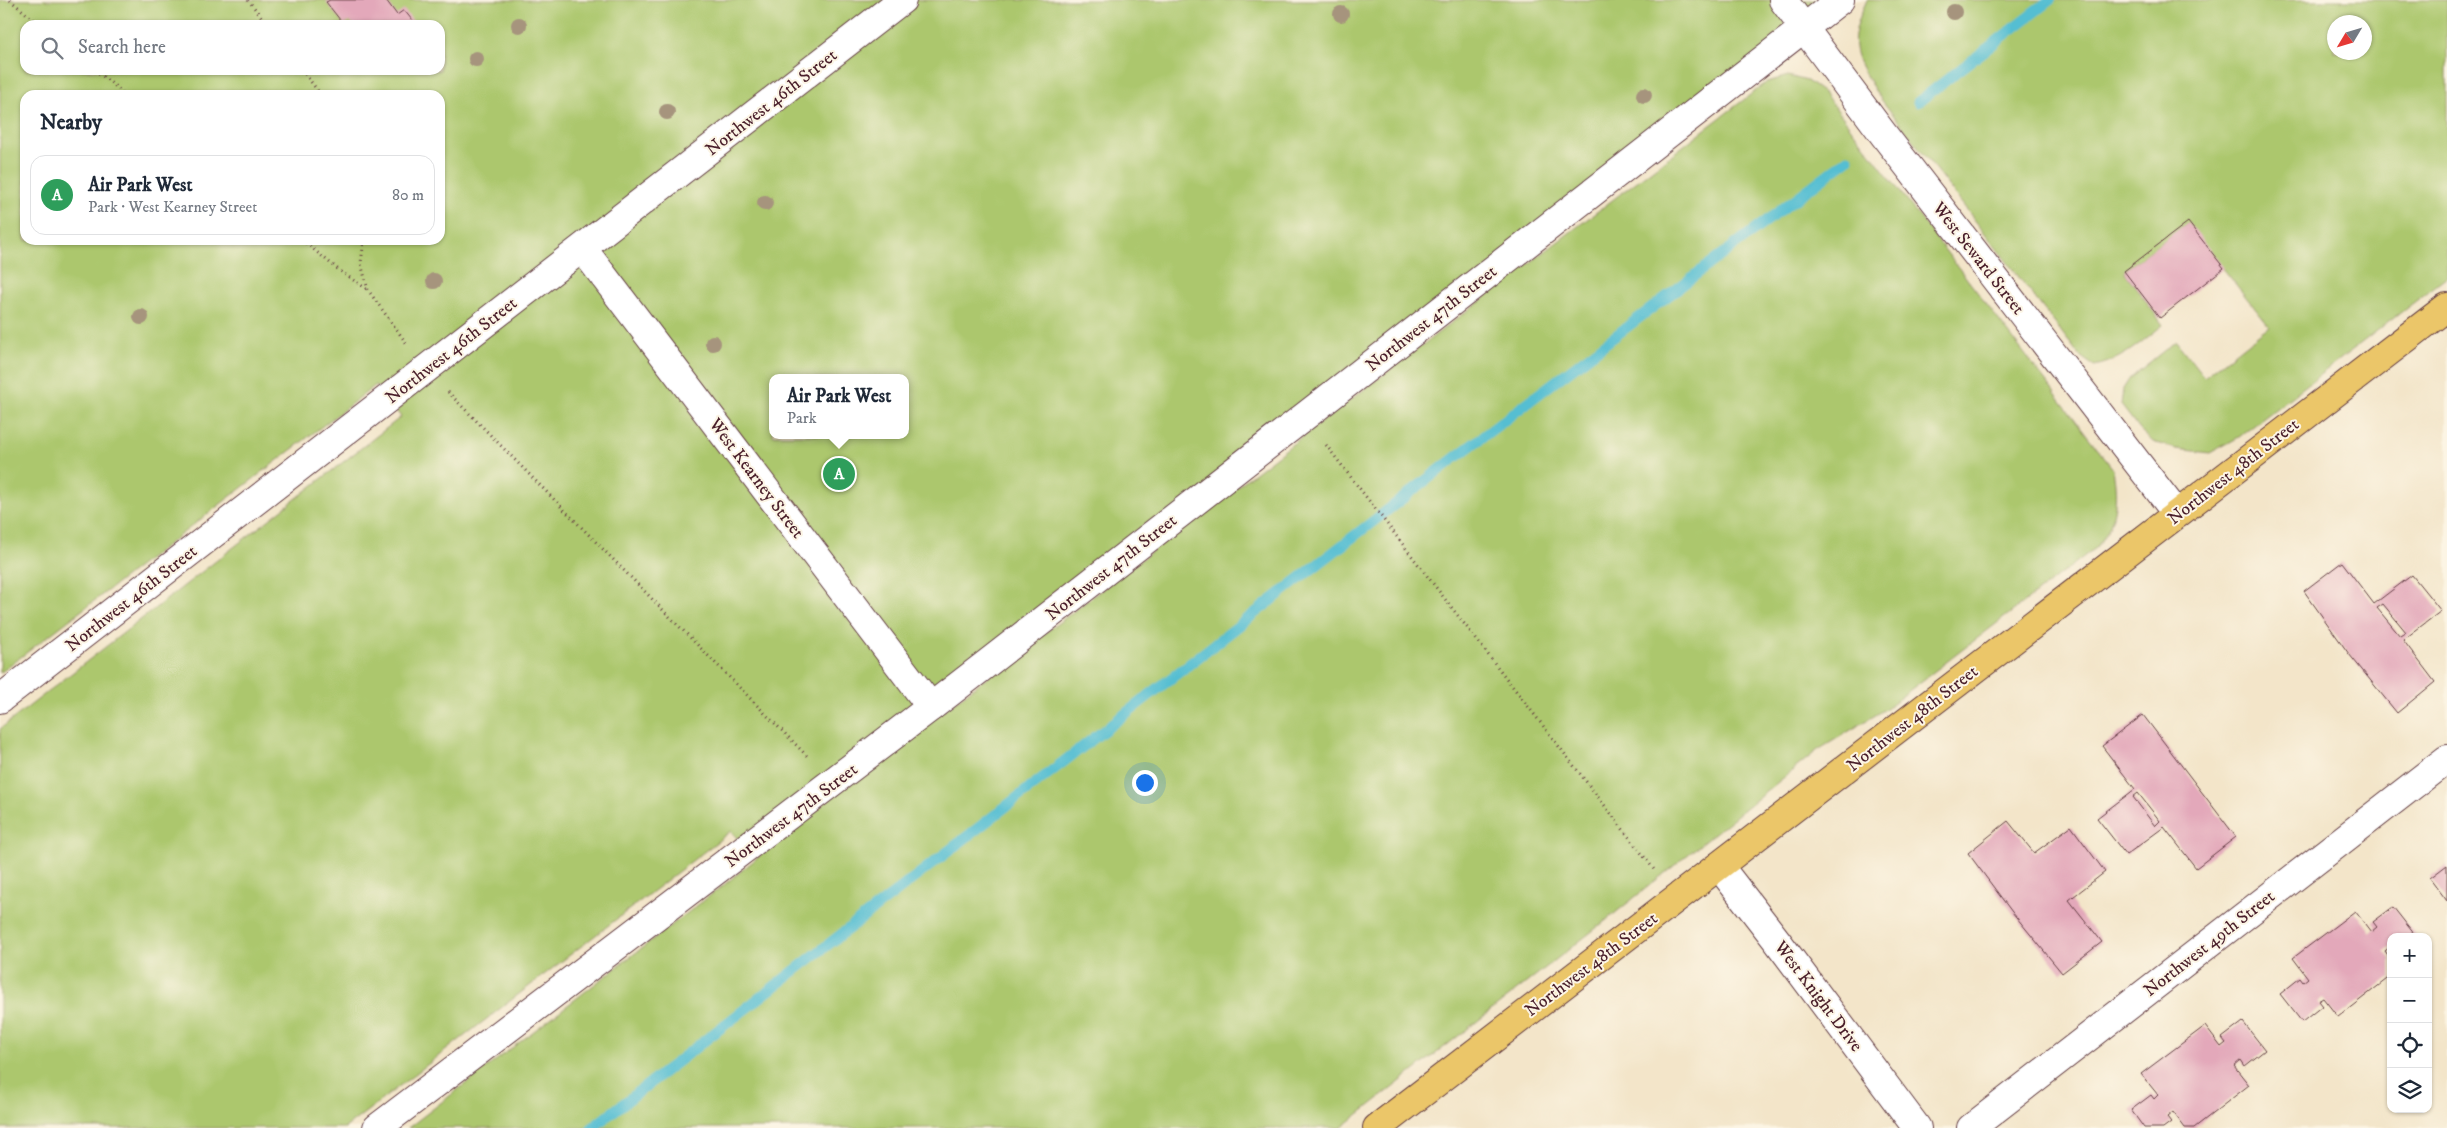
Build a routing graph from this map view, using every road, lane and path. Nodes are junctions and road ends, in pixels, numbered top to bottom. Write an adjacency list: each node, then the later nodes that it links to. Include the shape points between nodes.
1 (10, 0): 6 (path)
2 (248, 0): 7 (path)
3 (902, 0): 15 (street, Northwest 46th Street)
4 (1783, 0): 8 (street, West Seward Street)
5 (1840, 0): 8 (street, Northwest 47th Street)
6 (34, 20)
7 (264, 20)
8 (1805, 28): 20 (street, West Seward Street); 22 (street, Northwest 47th Street)
9 (101, 75): 11 (path)
10 (306, 75): 12 (path)
11 (120, 90)
12 (317, 90)
13 (308, 245): 16 (path)
14 (363, 245): 16 (path, via 361,263)
15 (583, 249): 18 (street, Northwest 46th Street); 22 (street, West Kearney Street)
16 (368, 290): 18 (path)
17 (2447, 307): 20 (main road, Northwest 48th Street)
18 (426, 370): 21 (street, Northwest 46th Street); 24 (path)
19 (1326, 445): 26 (path)
20 (2177, 514): 25 (main road, Northwest 48th Street)
21 (0, 699)
22 (930, 707): 24 (street, Northwest 47th Street)
23 (2447, 758): 30 (street, Northwest 49th Street)
24 (833, 782): 27 (street, Northwest 47th Street)
25 (1719, 866): 28 (main road, Northwest 48th Street); 29 (street, West Knight Drive)
26 (1658, 875)
27 (377, 1128)
28 (1377, 1128)
29 (1917, 1128)
30 (1971, 1128)

